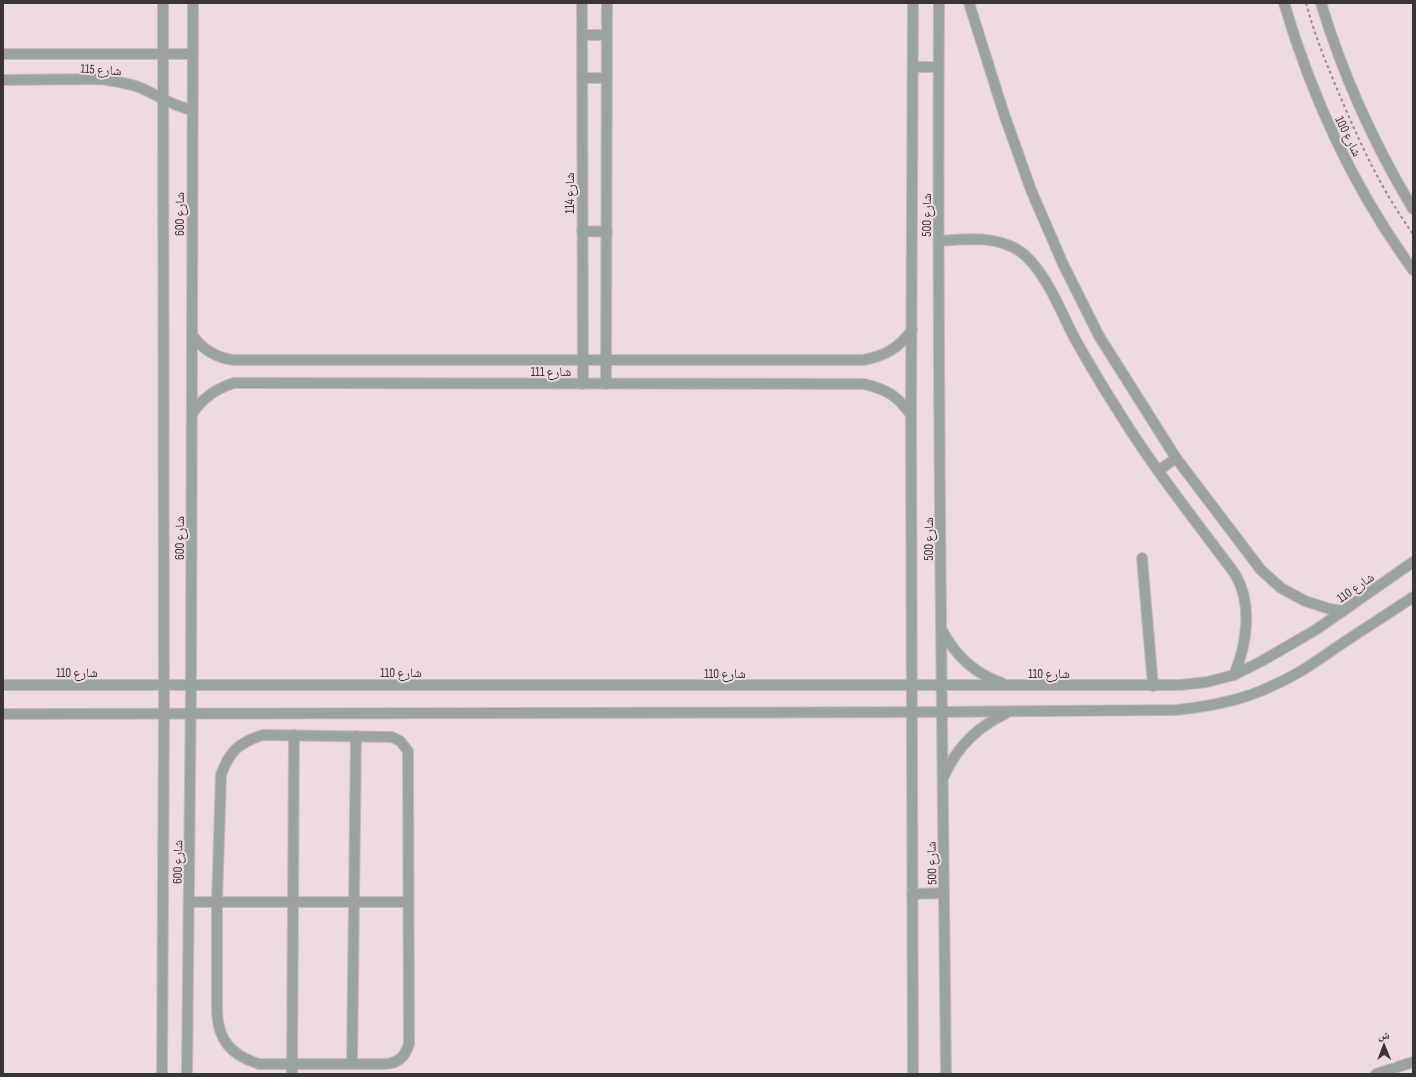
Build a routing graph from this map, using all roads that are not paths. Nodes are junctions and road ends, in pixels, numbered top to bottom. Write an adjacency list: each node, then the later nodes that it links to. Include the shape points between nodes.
1 (163, 3): 13 (street, شارع 600)
2 (193, 3): 14 (street, شارع 600)
3 (582, 3): 10 (street, شارع 114)
4 (607, 3): 11 (street)
5 (913, 3): 15 (street, شارع 500)
6 (939, 3): 16 (street, شارع 500)
7 (969, 3): 35 (street, via 1017,152 1063,264 1099,336)
8 (1284, 3): 26 (street, شارع 100, via 1308,75 1340,149 1372,208)
9 (1321, 3): 22 (street, شارع 100, via 1364,118)
10 (582, 35): 11 (street); 17 (street, شارع 114)
11 (607, 35): 18 (street)
12 (3, 54): 13 (street, شارع 115)
13 (163, 54): 14 (street, شارع 115); 20 (street, شارع 600)
14 (193, 54): 21 (street, شارع 600)
15 (913, 67): 16 (street); 27 (street, شارع 500)
16 (938, 67): 25 (street, شارع 500)
17 (582, 78): 18 (street); 23 (street, شارع 114)
18 (607, 78): 24 (street)
19 (3, 80): 20 (street, شارع 115, via 101,79 140,88)
20 (163, 100): 21 (street, شارع 115); 44 (street, شارع 600)
21 (192, 110): 28 (street, شارع 600)
22 (1413, 209)
23 (582, 231): 24 (street); 29 (street, شارع 114)
24 (607, 232): 30 (street)
25 (939, 241): 36 (street, via 994,241 1008,245 1031,260 1040,271 1095,373); 41 (street, شارع 500)
26 (1413, 270)
27 (912, 330): 30 (street, شارع 111, via 896,348 886,354 863,360); 34 (street, شارع 500)
28 (192, 335): 29 (street, شارع 111, via 210,353 234,360); 33 (street, شارع 600)
29 (583, 360): 30 (street, شارع 111); 31 (street, شارع 114)
30 (606, 360): 32 (street)
31 (583, 384): 32 (street, شارع 111); 33 (street, شارع 111, via 234,383 223,386 205,397)
32 (606, 384): 34 (street, شارع 111, via 864,384 896,397)
33 (192, 414): 45 (street, شارع 600)
34 (912, 415): 46 (street, شارع 500)
35 (1176, 458): 36 (street); 40 (street, via 1252,560 1271,580 1305,601)
36 (1158, 471): 42 (street, via 1241,584 1246,631 1240,662)
37 (1142, 558): 49 (street)
38 (1413, 562): 40 (street, شارع 110)
39 (1413, 597): 51 (street, via 1296,674 1268,688 1227,702 1178,710)
40 (1343, 611): 42 (street, شارع 110, via 1290,646)
41 (941, 628): 47 (street, شارع 500); 48 (street, via 953,649 970,666 989,678)
42 (1234, 675): 49 (street, شارع 110, via 1200,683)
43 (3, 685): 44 (street, شارع 110)
44 (164, 685): 45 (street, شارع 110); 54 (street, شارع 600)
45 (191, 685): 46 (street, شارع 110); 55 (street, شارع 600)
46 (912, 686): 47 (street, شارع 110); 52 (street, شارع 500)
47 (942, 686): 48 (street, شارع 110); 50 (street, شارع 500)
48 (1011, 686): 49 (street, شارع 110)
49 (1153, 686)
50 (942, 712): 51 (street); 52 (street); 58 (street, شارع 500)
51 (1009, 712): 58 (street, via 994,719 968,738 952,760)
52 (912, 713): 55 (street); 60 (street, شارع 500)
53 (3, 714): 54 (street)
54 (164, 714): 55 (street); 69 (street, شارع 600)
55 (191, 714): 61 (street, شارع 600)
56 (294, 735): 57 (street); 62 (street, via 263,735 251,739 231,753 225,764 221,775); 63 (street)
57 (356, 736): 64 (street); 65 (street, via 396,738 408,751)
58 (943, 780): 59 (street, شارع 500)
59 (944, 893): 60 (street); 72 (street, شارع 500)
60 (912, 894): 71 (street, شارع 500)
61 (189, 902): 62 (street); 70 (street, شارع 600)
62 (218, 902): 63 (street); 68 (street, via 217,1021 220,1033 236,1054 247,1060)
63 (294, 902): 64 (street); 68 (street)
64 (354, 902): 65 (street); 67 (street)
65 (408, 902): 67 (street, via 408,1049 394,1063)
66 (1413, 1062): 73 (street)
67 (352, 1064): 68 (street)
68 (292, 1069)
69 (162, 1074)
70 (188, 1074)
71 (913, 1074)
72 (946, 1074)
73 (1376, 1074)

